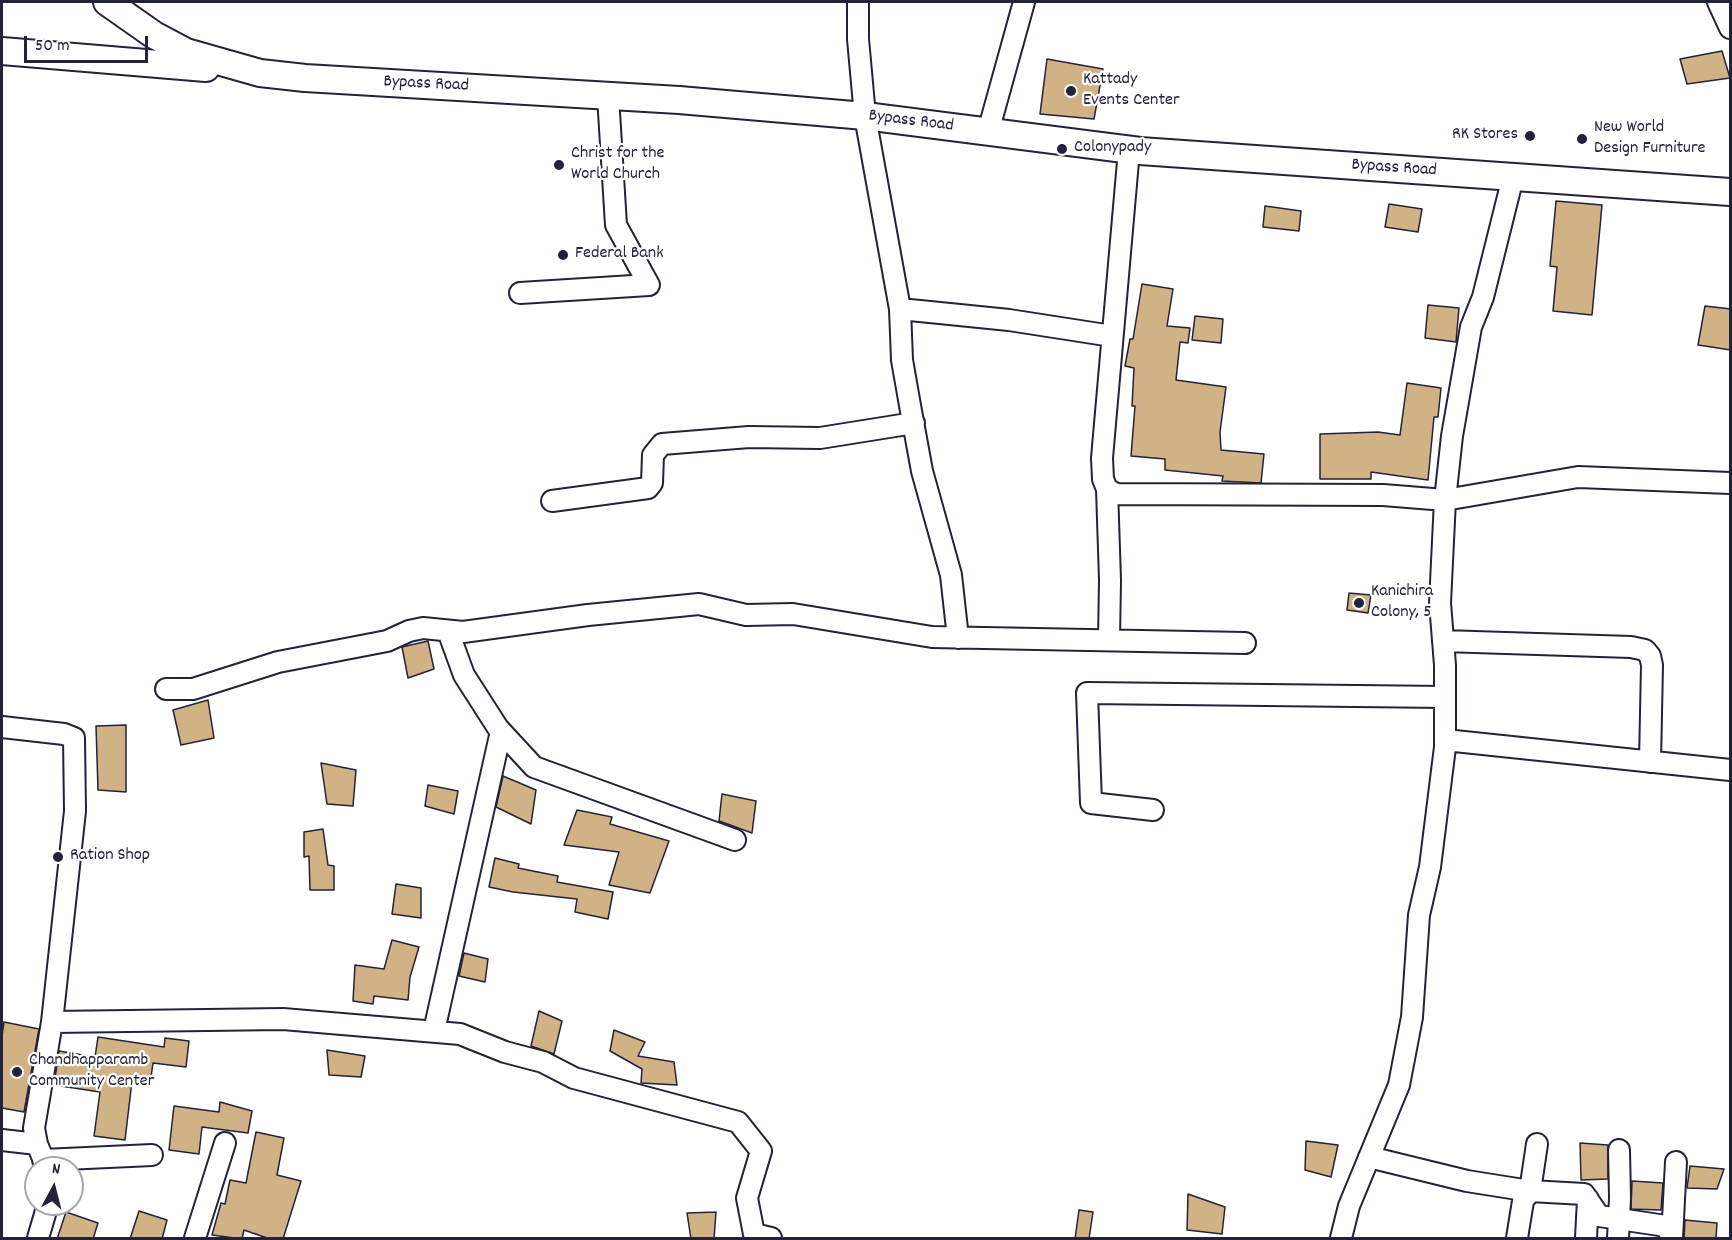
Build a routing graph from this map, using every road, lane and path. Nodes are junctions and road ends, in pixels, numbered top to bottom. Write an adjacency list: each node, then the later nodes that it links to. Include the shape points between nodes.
1 (107, 2): 7 (main road, Bypass Road, via 186,52)
2 (858, 2): 9 (street)
3 (1024, 2): 10 (street)
4 (1718, 2): 5 (street)
5 (1731, 28)
6 (2, 51): 7 (main road)
7 (260, 73): 8 (main road, Bypass Road)
8 (608, 96): 9 (main road, Bypass Road); 14 (street, via 616,225 649,285)
9 (865, 116): 10 (main road, Bypass Road); 15 (street)
10 (988, 132): 11 (main road, Bypass Road)
11 (1128, 150): 12 (main road, Bypass Road); 16 (street)
12 (1513, 177): 13 (main road, Bypass Road); 20 (street, via 1483,297 1471,327 1457,398)
13 (1731, 192)
14 (520, 293)
15 (900, 309): 16 (street); 17 (street, via 902,360)
16 (1112, 336): 19 (street, via 1102,458)
17 (914, 423): 21 (street, via 820,438 749,437 662,444 652,455 652,483 648,488); 23 (street, via 922,471 951,575)
18 (1731, 483): 20 (street, via 1578,477)
19 (1107, 489): 20 (street, via 1116,494 1383,495); 24 (street)
20 (1445, 500): 25 (street, via 1440,603)
21 (552, 501)
22 (448, 632): 23 (street, via 699,604 746,615 793,614); 27 (street, via 423,628 387,641 278,662 193,689); 30 (street, via 464,675)
23 (958, 638): 24 (street)
24 (1109, 640): 26 (street)
25 (1443, 641): 28 (street); 32 (street, via 1631,646 1645,650 1652,664)
26 (1245, 643)
27 (166, 689)
28 (1445, 697): 31 (street); 34 (street, via 1087,693 1091,803)
29 (2, 727): 36 (street, via 74,738 75,810)
30 (501, 731): 35 (street, via 534,767); 37 (street)
31 (1445, 740): 32 (street); 46 (street, via 1430,867 1419,915 1412,1017 1399,1085)
32 (1650, 762): 33 (street)
33 (1731, 770)
34 (1153, 810)
35 (735, 840)
36 (52, 1022): 37 (street, via 283,1018); 44 (street, via 34,1128)
37 (434, 1031): 55 (street, via 460,1034 543,1062 574,1078 738,1122 761,1151 747,1198 754,1234)
38 (2, 1140): 43 (street)
39 (225, 1143): 54 (street)
40 (1537, 1144): 48 (street)
41 (1619, 1150): 51 (street)
42 (152, 1155): 45 (street)
43 (40, 1156)
44 (42, 1156)
45 (84, 1156)
46 (1369, 1157): 48 (street, via 1419,1171); 56 (street, via 1349,1206)
47 (1676, 1162): 52 (street)
48 (1530, 1191): 49 (street, via 1584,1194); 57 (street, via 1522,1201)
49 (1588, 1199): 51 (street, via 1599,1216); 58 (street)
50 (45, 1216): 53 (street)
51 (1617, 1218): 52 (street, via 1666,1226); 59 (street)
52 (1672, 1238)
53 (38, 1239)
54 (195, 1239)
55 (771, 1239)
56 (1341, 1239)
57 (1517, 1239)
58 (1586, 1239)
59 (1617, 1239)

